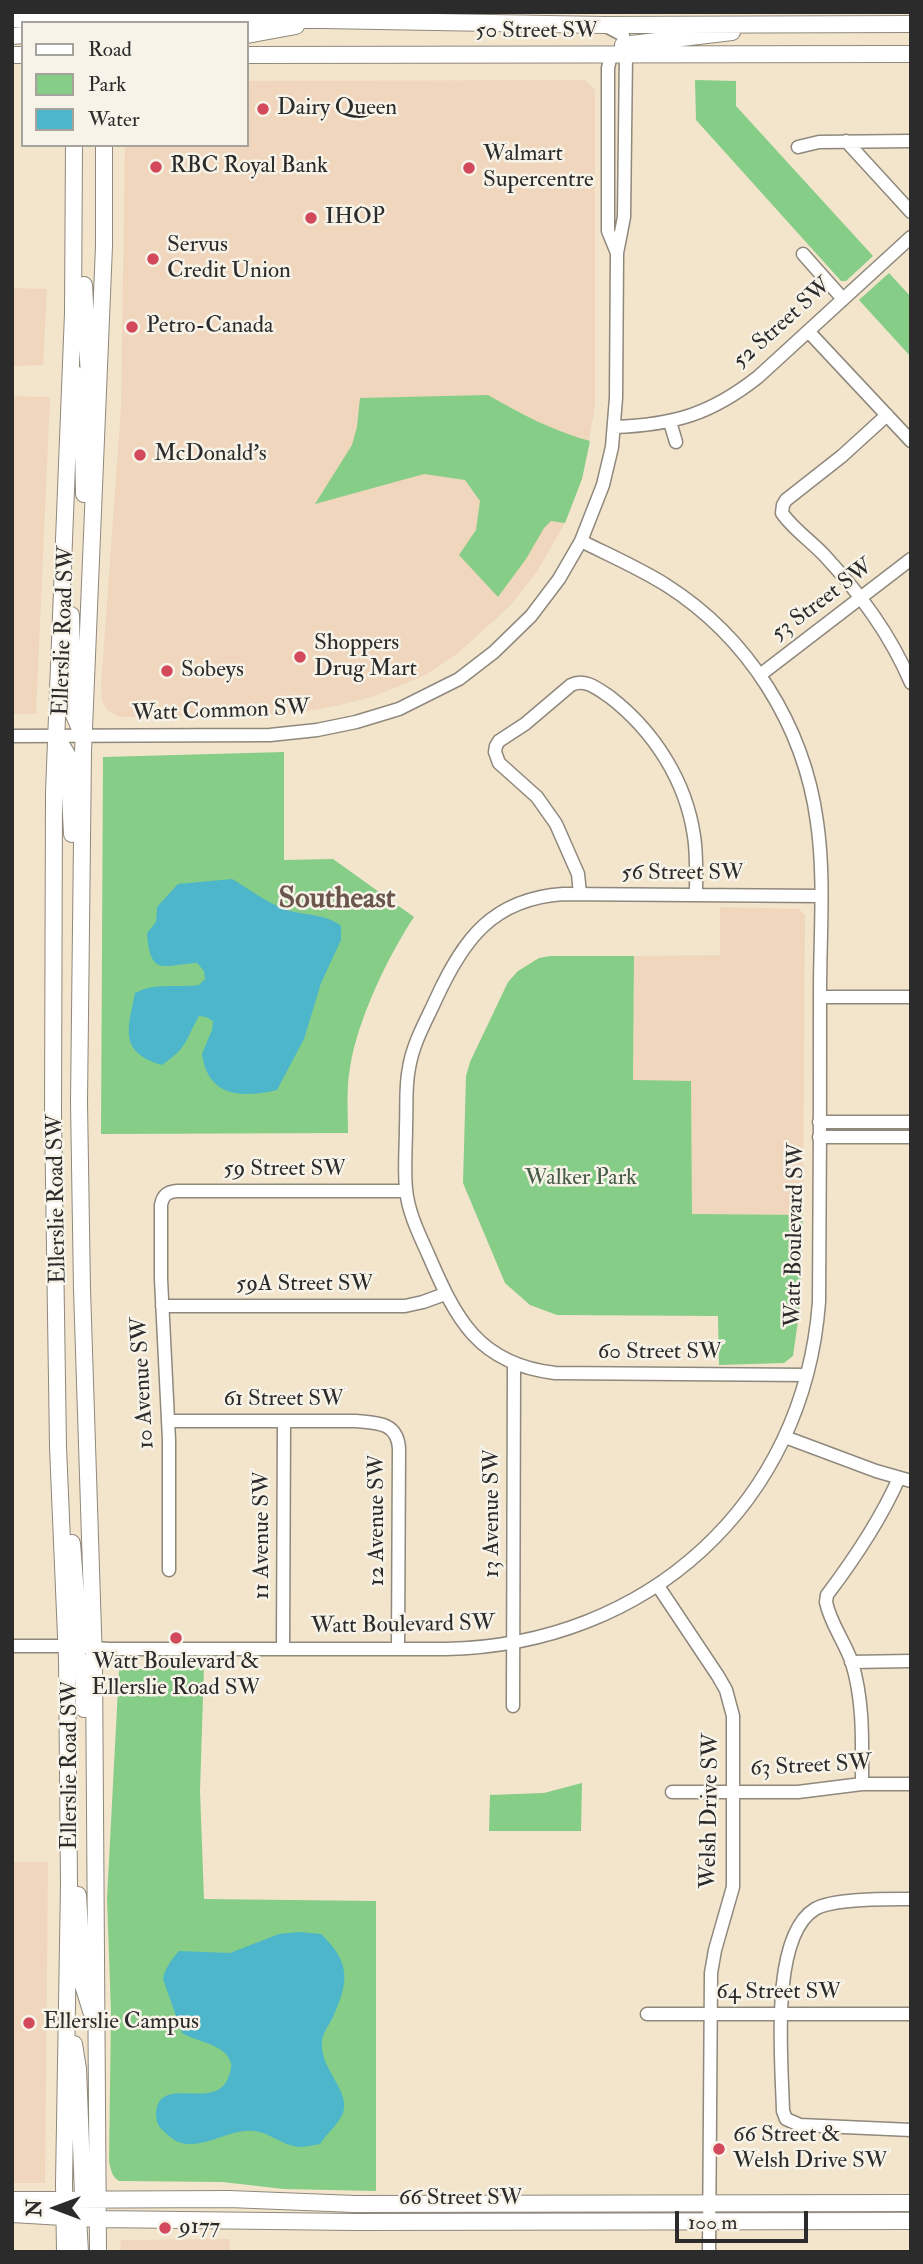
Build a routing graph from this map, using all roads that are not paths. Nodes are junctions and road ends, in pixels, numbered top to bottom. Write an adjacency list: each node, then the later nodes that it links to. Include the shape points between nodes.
1 (179, 12): 6 (main road)
2 (41, 16): 3 (main road, 50 Street SW); 4 (main road, 50 Street SW)
3 (73, 18): 5 (main road, 50 Street SW)
4 (12, 19)
5 (100, 19): 6 (main road, 50 Street SW)
6 (222, 19): 7 (main road, 50 Street SW)
7 (322, 19): 10 (main road, 50 Street SW); 11 (main road)
8 (794, 23): 9 (main road, 50 Street SW); 10 (main road, 50 Street SW); 12 (main road)
9 (911, 24)
10 (604, 25): 12 (street, via 623,35)
11 (248, 35)
12 (620, 51): 13 (main road, 50 Street SW); 14 (main road, 50 Street SW); 30 (street, Watt Common SW, via 608,68 608,231 617,253)
13 (911, 54)
14 (248, 55)
15 (846, 141): 16 (street); 19 (street); 21 (street)
16 (911, 141)
17 (74, 147): 20 (main road, Ellerslie Road SW)
18 (104, 147): 27 (main road, Ellerslie Road SW)
19 (798, 147)
20 (73, 203): 26 (main road, Ellerslie Road SW); 27 (main road, via 82,251 89,377)
21 (911, 212)
22 (911, 237): 24 (street, 52 Street SW)
23 (803, 254): 24 (street)
24 (843, 299): 25 (street, 52 Street SW)
25 (808, 331): 28 (street); 29 (street, 52 Street SW, via 731,397)
26 (72, 370): 34 (main road, Ellerslie Road SW); 36 (main road, via 82,386 84,496)
27 (98, 387): 36 (main road, Ellerslie Road SW)
28 (887, 415): 31 (street); 37 (street, via 786,500 782,509)
29 (670, 422): 30 (street, 52 Street SW); 32 (street)
30 (614, 427): 33 (street, Watt Common SW, via 605,477)
31 (911, 441)
32 (676, 442)
33 (581, 541): 38 (street, Watt Boulevard SW, via 651,576 701,610); 42 (street, Watt Common SW, via 531,616 494,652 458,679 399,709 282,735)
34 (64, 558): 41 (main road, Ellerslie Road SW); 42 (main road, via 71,601 73,713)
35 (911, 559): 37 (street, 53 Street SW)
36 (91, 560): 42 (main road, Ellerslie Road SW)
37 (862, 597): 38 (street, 53 Street SW); 39 (street)
38 (760, 675): 45 (street, Watt Boulevard SW, via 788,722 807,772 817,822)
39 (911, 683)
40 (12, 736): 41 (street, Watt Common SW)
41 (56, 736): 42 (street, Watt Common SW); 46 (main road, via 68,755); 63 (main road, Ellerslie Road SW, via 53,1115)
42 (84, 736): 46 (main road, Ellerslie Road SW)
43 (580, 894): 44 (street, 56 Street SW); 44 (street, via 578,874 556,824 537,796 499,763 495,752 499,741 579,682 592,685 629,714 670,766 694,837); 53 (street, 56 Street SW, via 521,903 491,920 467,941 449,971 409,1068)
44 (696, 895): 45 (street, 56 Street SW)
45 (821, 896): 47 (street, Watt Boulevard SW)
46 (80, 909): 70 (main road, Ellerslie Road SW, via 82,1289)
47 (820, 997): 48 (street); 49 (street, Watt Boulevard SW)
48 (911, 998)
49 (820, 1122): 50 (street); 51 (street, Watt Boulevard SW)
50 (911, 1122)
51 (820, 1137): 52 (street); 58 (street, Watt Boulevard SW, via 819,1302)
52 (911, 1137)
53 (406, 1191): 54 (street, 59 Street SW); 55 (street)
54 (165, 1194): 56 (street, 10 Avenue SW, via 161,1205)
55 (445, 1294): 56 (street, 59A Street SW, via 405,1306); 57 (street, via 470,1332)
56 (162, 1306): 59 (street, 10 Avenue SW)
57 (514, 1363): 58 (street, 60 Street SW, via 555,1373); 67 (street, 13 Avenue SW)
58 (807, 1375): 62 (street, Watt Boulevard SW)
59 (168, 1421): 60 (street, 61 Street SW); 65 (street, 10 Avenue SW)
60 (284, 1421): 61 (street, 61 Street SW, via 356,1421 390,1427); 71 (street, 11 Avenue SW)
61 (396, 1433): 72 (street, 12 Avenue SW)
62 (785, 1437): 64 (street); 66 (street, Watt Boulevard SW, via 742,1508)
63 (58, 1447): 69 (main road, Ellerslie Road SW); 70 (main road, via 71,1519 79,1634)
64 (905, 1479): 74 (street, via 826,1598)
65 (169, 1570)
66 (659, 1586): 67 (street, Watt Boulevard SW, via 586,1623); 80 (street, Welsh Drive SW, via 728,1696 733,1716)
67 (513, 1644): 72 (street, Watt Boulevard SW); 75 (street, 13 Avenue SW)
68 (12, 1646): 69 (street, Watt Boulevard SW)
69 (66, 1646): 70 (street, Watt Boulevard SW); 78 (main road, via 76,1651 81,1661 85,1741); 81 (main road, Ellerslie Road SW)
70 (93, 1648): 71 (street, Watt Boulevard SW); 78 (main road, Ellerslie Road SW)
71 (284, 1649): 72 (street, Watt Boulevard SW)
72 (398, 1649)
73 (911, 1661): 74 (street)
74 (851, 1662): 76 (street, via 861,1710)
75 (513, 1706)
76 (862, 1784): 77 (street, 63 Street SW); 80 (street, 63 Street SW, via 804,1792)
77 (911, 1784)
78 (94, 1791): 82 (main road, Ellerslie Road SW)
79 (672, 1792): 80 (street, 63 Street SW)
80 (734, 1793): 85 (street, Welsh Drive SW, via 733,1888 712,1962)
81 (69, 1884): 82 (main road); 88 (main road, via 78,1893 83,1985); 93 (main road, Ellerslie Road SW, via 67,1996 78,2069)
82 (94, 1884): 88 (main road, Ellerslie Road SW)
83 (911, 1899): 86 (street, via 816,1908 800,1925 788,1950)
84 (647, 2014): 85 (street, 64 Street SW)
85 (709, 2014): 86 (street, 64 Street SW); 92 (street, Welsh Drive SW)
86 (782, 2014): 87 (street, 64 Street SW); 89 (street, via 786,2119 800,2125)
87 (911, 2014)
88 (97, 2030): 93 (main road, Ellerslie Road SW)
89 (911, 2130)
90 (12, 2200): 93 (main road, 66 Street SW)
91 (911, 2203): 92 (main road, 66 Street SW)
92 (708, 2205): 93 (main road, 66 Street SW, via 229,2199); 96 (street, Welsh Drive SW)
93 (81, 2209): 94 (main road); 96 (main road, 66 Street SW); 97 (main road, Ellerslie Road SW); 98 (main road); 99 (main road, Ellerslie Road SW)
94 (12, 2212)
95 (911, 2221): 96 (main road, 66 Street SW)
96 (709, 2222): 100 (street, Welsh Drive SW)
97 (65, 2252)
98 (80, 2252)
99 (97, 2252)
100 (709, 2252)

